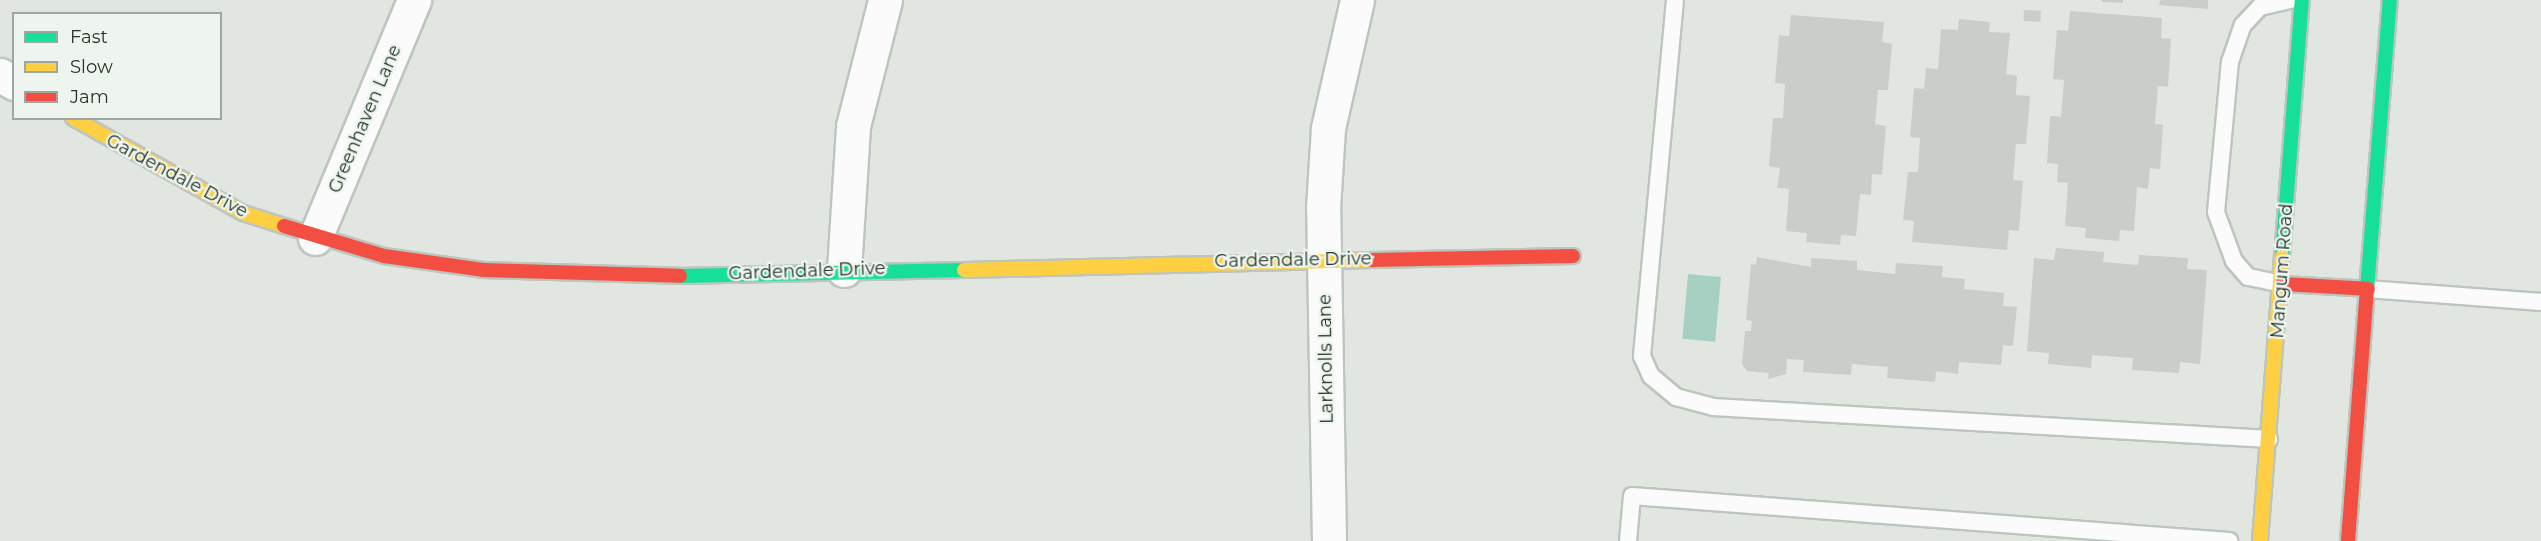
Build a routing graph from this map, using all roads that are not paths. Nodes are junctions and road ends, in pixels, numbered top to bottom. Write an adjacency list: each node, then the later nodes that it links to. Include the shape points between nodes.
1 (414, 0): 9 (street, Greenhaven Lane)
2 (885, 0): 12 (street, via 853,126)
3 (1357, 0): 11 (street, Larknolls Lane, via 1328,128)
4 (1675, 0): 16 (lane, via 1642,356 1650,376 1676,397 1713,407)
5 (2291, 0): 13 (lane, via 2260,7 2240,35 2230,63 2216,212 2234,261 2248,276)
6 (2302, 0): 13 (street, Mangum Road)
7 (2390, 0): 14 (street)
8 (77, 120): 9 (street, Gardendale Drive, via 243,213)
9 (315, 238): 12 (street, Gardendale Drive, via 384,256 483,270 627,277)
10 (1574, 256): 11 (street, Gardendale Drive)
11 (1324, 259): 12 (street, Gardendale Drive); 17 (street, Larknolls Lane)
12 (844, 270)
13 (2282, 284): 14 (street); 16 (street, Mangum Road)
14 (2368, 289): 15 (lane); 21 (street)
15 (2541, 302)
16 (2269, 440): 20 (street, Mangum Road)
17 (1329, 541)
18 (1628, 541): 19 (lane, via 1632,496)
19 (2229, 541)
20 (2260, 541)
21 (2348, 541)

